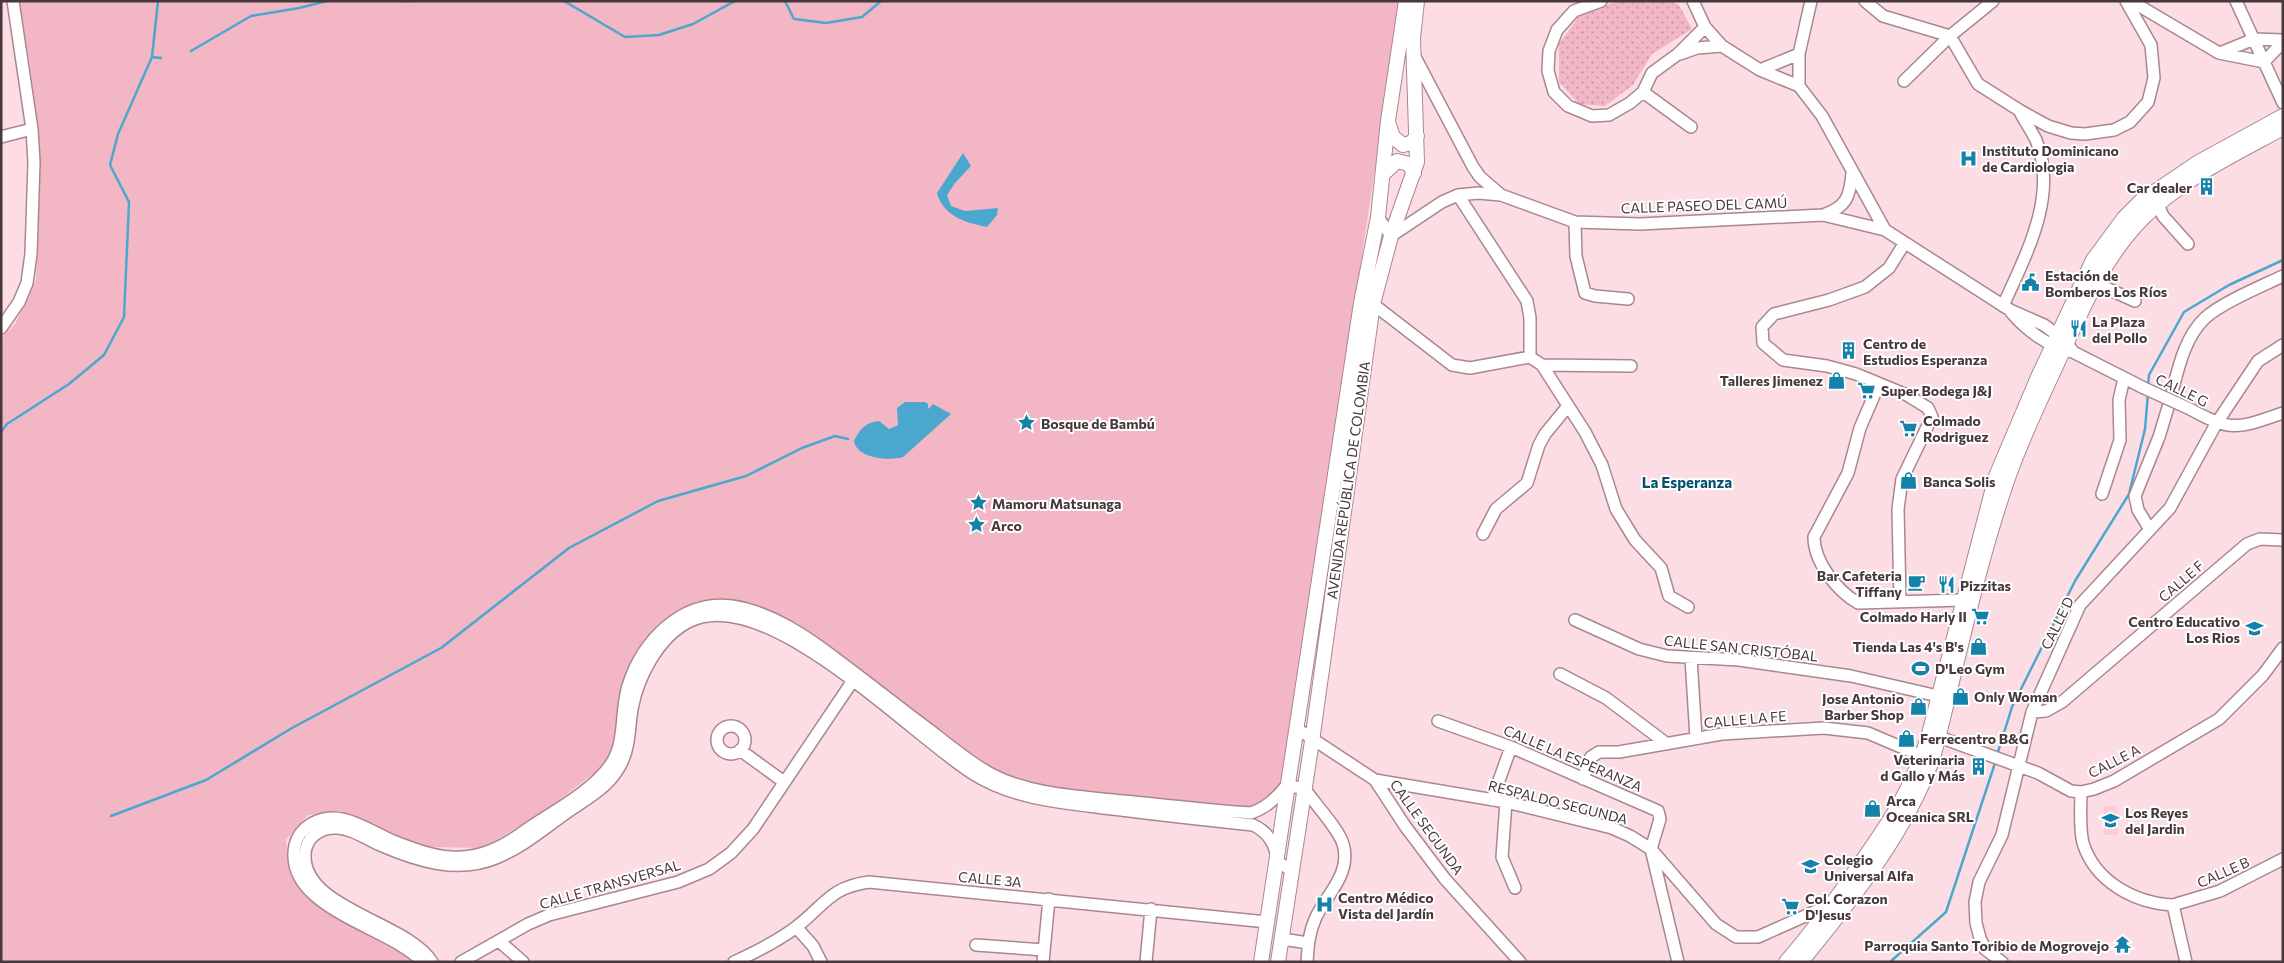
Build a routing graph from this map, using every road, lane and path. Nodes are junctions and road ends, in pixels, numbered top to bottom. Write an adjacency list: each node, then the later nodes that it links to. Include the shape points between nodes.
1 (13, 1): 35 (street)
2 (1406, 1): 31 (main road, AVENIDA REPÚBLICA DE COLOMBIA)
3 (1417, 1): 22 (main road, AVENIDA REPÚBLICA DE COLOMBIA)
4 (1566, 1): 13 (street)
5 (1601, 1): 13 (street)
6 (1693, 1): 14 (street)
7 (1811, 1): 21 (street)
8 (1864, 1): 15 (street, via 1883,16)
9 (1994, 1): 15 (street)
10 (2126, 1): 32 (street, via 2151,45 2154,78 2148,102 2130,122 2114,130 2084,134)
11 (2131, 1): 19 (street)
12 (2236, 1): 16 (street)
13 (1574, 10): 27 (street, via 1557,30 1549,51 1548,71 1554,92 1568,106 1592,116 1609,115)
14 (1705, 27): 18 (street); 20 (street)
15 (1950, 36): 25 (street); 29 (street, via 1978,84)
16 (2254, 39): 17 (street); 19 (street); 23 (street)
17 (2283, 41): 23 (street)
18 (1722, 46): 20 (street, via 1697,48); 24 (street)
19 (2219, 53): 23 (street)
20 (1678, 54): 27 (street, via 1652,73)
21 (1799, 54): 24 (street); 26 (street)
22 (1414, 55): 36 (main road, AVENIDA REPÚBLICA DE COLOMBIA); 42 (street, via 1473,167)
23 (2264, 62): 28 (street)
24 (1760, 70): 26 (street)
25 (1904, 81)
26 (1799, 86): 41 (street, via 1822,116)
27 (1643, 92): 33 (street)
28 (2283, 103)
29 (2019, 110): 32 (street); 38 (street)
30 (2283, 116): 59 (main road, via 2197,163 2141,201 2124,218 2094,260)
31 (1388, 122): 36 (main road, via 1398,142 1408,144); 39 (main road, AVENIDA REPÚBLICA DE COLOMBIA)
32 (2048, 126): 38 (street)
33 (1691, 127)
34 (2283, 128): 44 (main road, via 2233,155)
35 (32, 130): 37 (street); 58 (street, via 34,162 29,269 19,302)
36 (1417, 136): 40 (main road, AVENIDA REPÚBLICA DE COLOMBIA)
37 (1, 138)
38 (2036, 141): 57 (street, via 2042,168 2040,218)
39 (1384, 173): 40 (main road, via 1397,160 1409,164); 46 (main road, AVENIDA REPÚBLICA DE COLOMBIA)
40 (1414, 173): 49 (main road, AVENIDA REPÚBLICA DE COLOMBIA)
41 (1852, 173): 45 (street, via 1848,196 1836,211); 48 (street)
42 (1501, 194): 43 (street, CALLE PASEO DEL CAMÚ); 47 (street, CALLE PASEO DEL CAMÚ)
43 (1458, 195): 49 (street, CALLE PASEO DEL CAMÚ); 61 (street, via 1527,301)
44 (2158, 205): 51 (street, via 2162,216); 53 (main road, via 2128,235)
45 (1824, 215): 47 (street, CALLE PASEO DEL CAMÚ, via 1640,224); 48 (street, CALLE PASEO DEL CAMÚ)
46 (1378, 218): 49 (street); 84 (main road, AVENIDA REPÚBLICA DE COLOMBIA, via 1361,303)
47 (1575, 222): 54 (street, via 1575,252 1585,293)
48 (1885, 230): 50 (street, CALLE PASEO DEL CAMÚ)
49 (1391, 236): 56 (main road, AVENIDA REPÚBLICA DE COLOMBIA)
50 (1904, 244): 57 (street, CALLE PASEO DEL CAMÚ); 65 (street, via 1889,268 1865,287 1774,314 1762,327 1763,343 1783,360 1827,366)
51 (2188, 244)
52 (2283, 276): 70 (street, via 2205,318 2191,337 2179,364 2159,438 2135,496 2138,510)
53 (2095, 283): 55 (street); 59 (main road)
54 (1628, 299)
55 (2135, 301)
56 (1373, 304): 61 (street, via 1452,365 1470,368); 87 (main road, AVENIDA REPÚBLICA DE COLOMBIA)
57 (2007, 308): 59 (street, CALLE PASEO DEL CAMÚ, via 2030,317)
58 (1, 328)
59 (2063, 345): 64 (street, CALLE G); 73 (main road, via 1996,476); 85 (main road, via 2007,483)
60 (2283, 345): 68 (street, CALLE D, via 2258,361)
61 (1530, 358): 62 (street)
62 (1542, 365): 63 (street); 66 (street)
63 (1631, 366)
64 (2124, 378): 68 (street, CALLE G, bridge); 69 (street, via 2119,400 2120,440)
65 (1879, 384): 74 (street, via 1928,408 1932,417 1902,479 1898,509); 74 (street, via 1860,428 1848,473 1814,537 1814,548 1846,596 1858,603)
66 (1568, 406): 71 (street, via 1539,444 1527,483 1496,509); 75 (street, via 1602,465 1616,509 1635,540 1661,568 1669,596)
67 (2283, 413): 68 (street, CALLE G, via 2245,425)
68 (2216, 424): 70 (street, CALLE D, via 2170,508)
69 (2102, 494)
70 (2149, 528): 82 (street, CALLE D, via 2080,605)
71 (1483, 534)
72 (2283, 540): 82 (street, CALLE F, via 2260,539 2247,544 2062,702 2046,711)
73 (1963, 600): 74 (street); 81 (main road)
74 (1900, 601)
75 (1688, 607)
76 (1575, 620): 78 (street, CALLE SAN CRISTÓBAL, via 1639,649)
77 (2283, 648): 98 (street, CALLE A, via 2263,675 2219,719 2114,781)
78 (1691, 658): 81 (street, CALLE SAN CRISTÓBAL, via 1739,660 1851,676); 86 (street)
79 (1560, 674): 88 (street, via 1606,698)
80 (855, 678): 95 (street, CALLE TRANSVERSAL); 101 (street, via 953,754 1003,780 1070,799); 118 (street, via 811,640 764,616 746,609 707,607 683,614 658,634 637,667 628,686 616,754 600,783 508,843 477,855 451,857 390,840 346,819 324,819 304,829 297,838 294,858 301,878 315,895 330,908)
81 (1938, 696): 85 (main road)
82 (2032, 712): 92 (street, CALLE D)
83 (1438, 720): 89 (street, CALLE LA ESPERANZA)
84 (1296, 728): 87 (street, CALLE SEGUNDA); 96 (main road, AVENIDA REPÚBLICA DE COLOMBIA)
85 (1934, 735): 91 (main road); 92 (street, CALLE A); 130 (main road, via 1925,780 1904,824)
86 (1696, 738): 88 (street, CALLE LA FE); 91 (street, CALLE LA FE, via 1824,728 1868,733)
87 (1312, 740): 94 (street, CALLE SEGUNDA); 97 (main road, AVENIDA REPÚBLICA DE COLOMBIA)
88 (1667, 744): 93 (street, CALLE LA FE, via 1595,754)
89 (1511, 747): 93 (street, CALLE LA ESPERANZA); 99 (street)
90 (740, 750): 95 (street)
91 (1922, 756): 108 (main road, via 1895,815)
92 (2018, 767): 98 (street, CALLE A, via 2038,773 2070,791); 131 (street, CALLE D, via 2002,835 1979,882 1975,902 1980,938 1985,949)
93 (1583, 779): 102 (street, CALLE LA ESPERANZA, via 1658,811 1660,819)
94 (1375, 780): 99 (street, RESPALDO SEGUNDA); 127 (street, CALLE SEGUNDA, via 1445,879)
95 (784, 782): 114 (street, CALLE TRANSVERSAL, via 753,829 732,853 709,869 678,882 549,915)
96 (1287, 786): 97 (street); 101 (street, via 1265,807 1251,813); 104 (main road, AVENIDA REPÚBLICA DE COLOMBIA)
97 (1304, 788): 105 (main road, AVENIDA REPÚBLICA DE COLOMBIA); 115 (street, via 1337,832 1345,858 1343,871 1316,916)
98 (2081, 792): 109 (street, CALLE B, via 2083,842 2100,873 2130,895)
99 (1492, 800): 100 (street, RESPALDO SEGUNDA)
100 (1506, 802): 102 (street, RESPALDO SEGUNDA, via 1612,828); 106 (street, via 1502,857)
101 (1148, 808): 104 (street, via 1252,825 1261,829 1272,842)
102 (1651, 849): 108 (street, RESPALDO SEGUNDA, via 1716,924 1736,937 1758,937); 128 (street)
103 (2283, 859): 109 (street, CALLE B, via 2220,891)
104 (1277, 861): 105 (street); 111 (main road, AVENIDA REPÚBLICA DE COLOMBIA)
105 (1292, 871): 113 (main road, AVENIDA REPÚBLICA DE COLOMBIA)
106 (1515, 888)
107 (1049, 899): 110 (street, CALLE 3A); 112 (street, CALLE 3A, via 869,882 836,891); 117 (street)
108 (1834, 903): 129 (main road)
109 (2173, 905): 132 (street)
110 (1151, 909): 111 (street, CALLE 3A); 123 (street)
111 (1267, 922): 124 (main road, AVENIDA REPÚBLICA DE COLOMBIA)
112 (796, 927): 121 (street, CALLE 3A, via 762,950); 122 (street, via 813,946)
113 (1282, 939): 115 (street); 125 (main road, AVENIDA REPÚBLICA DE COLOMBIA)
114 (499, 941): 119 (street, CALLE TRANSVERSAL); 120 (street)
115 (1308, 943): 126 (street)
116 (976, 945): 117 (street)
117 (1044, 956)
118 (425, 959)
119 (461, 962)
120 (523, 962)
121 (734, 962)
122 (821, 962)
123 (1146, 962)
124 (1261, 962)
125 (1278, 962)
126 (1307, 962)
127 (1520, 962)
128 (1678, 962)
129 (1786, 962)
130 (1800, 962)
131 (2002, 962)
132 (2186, 962)

